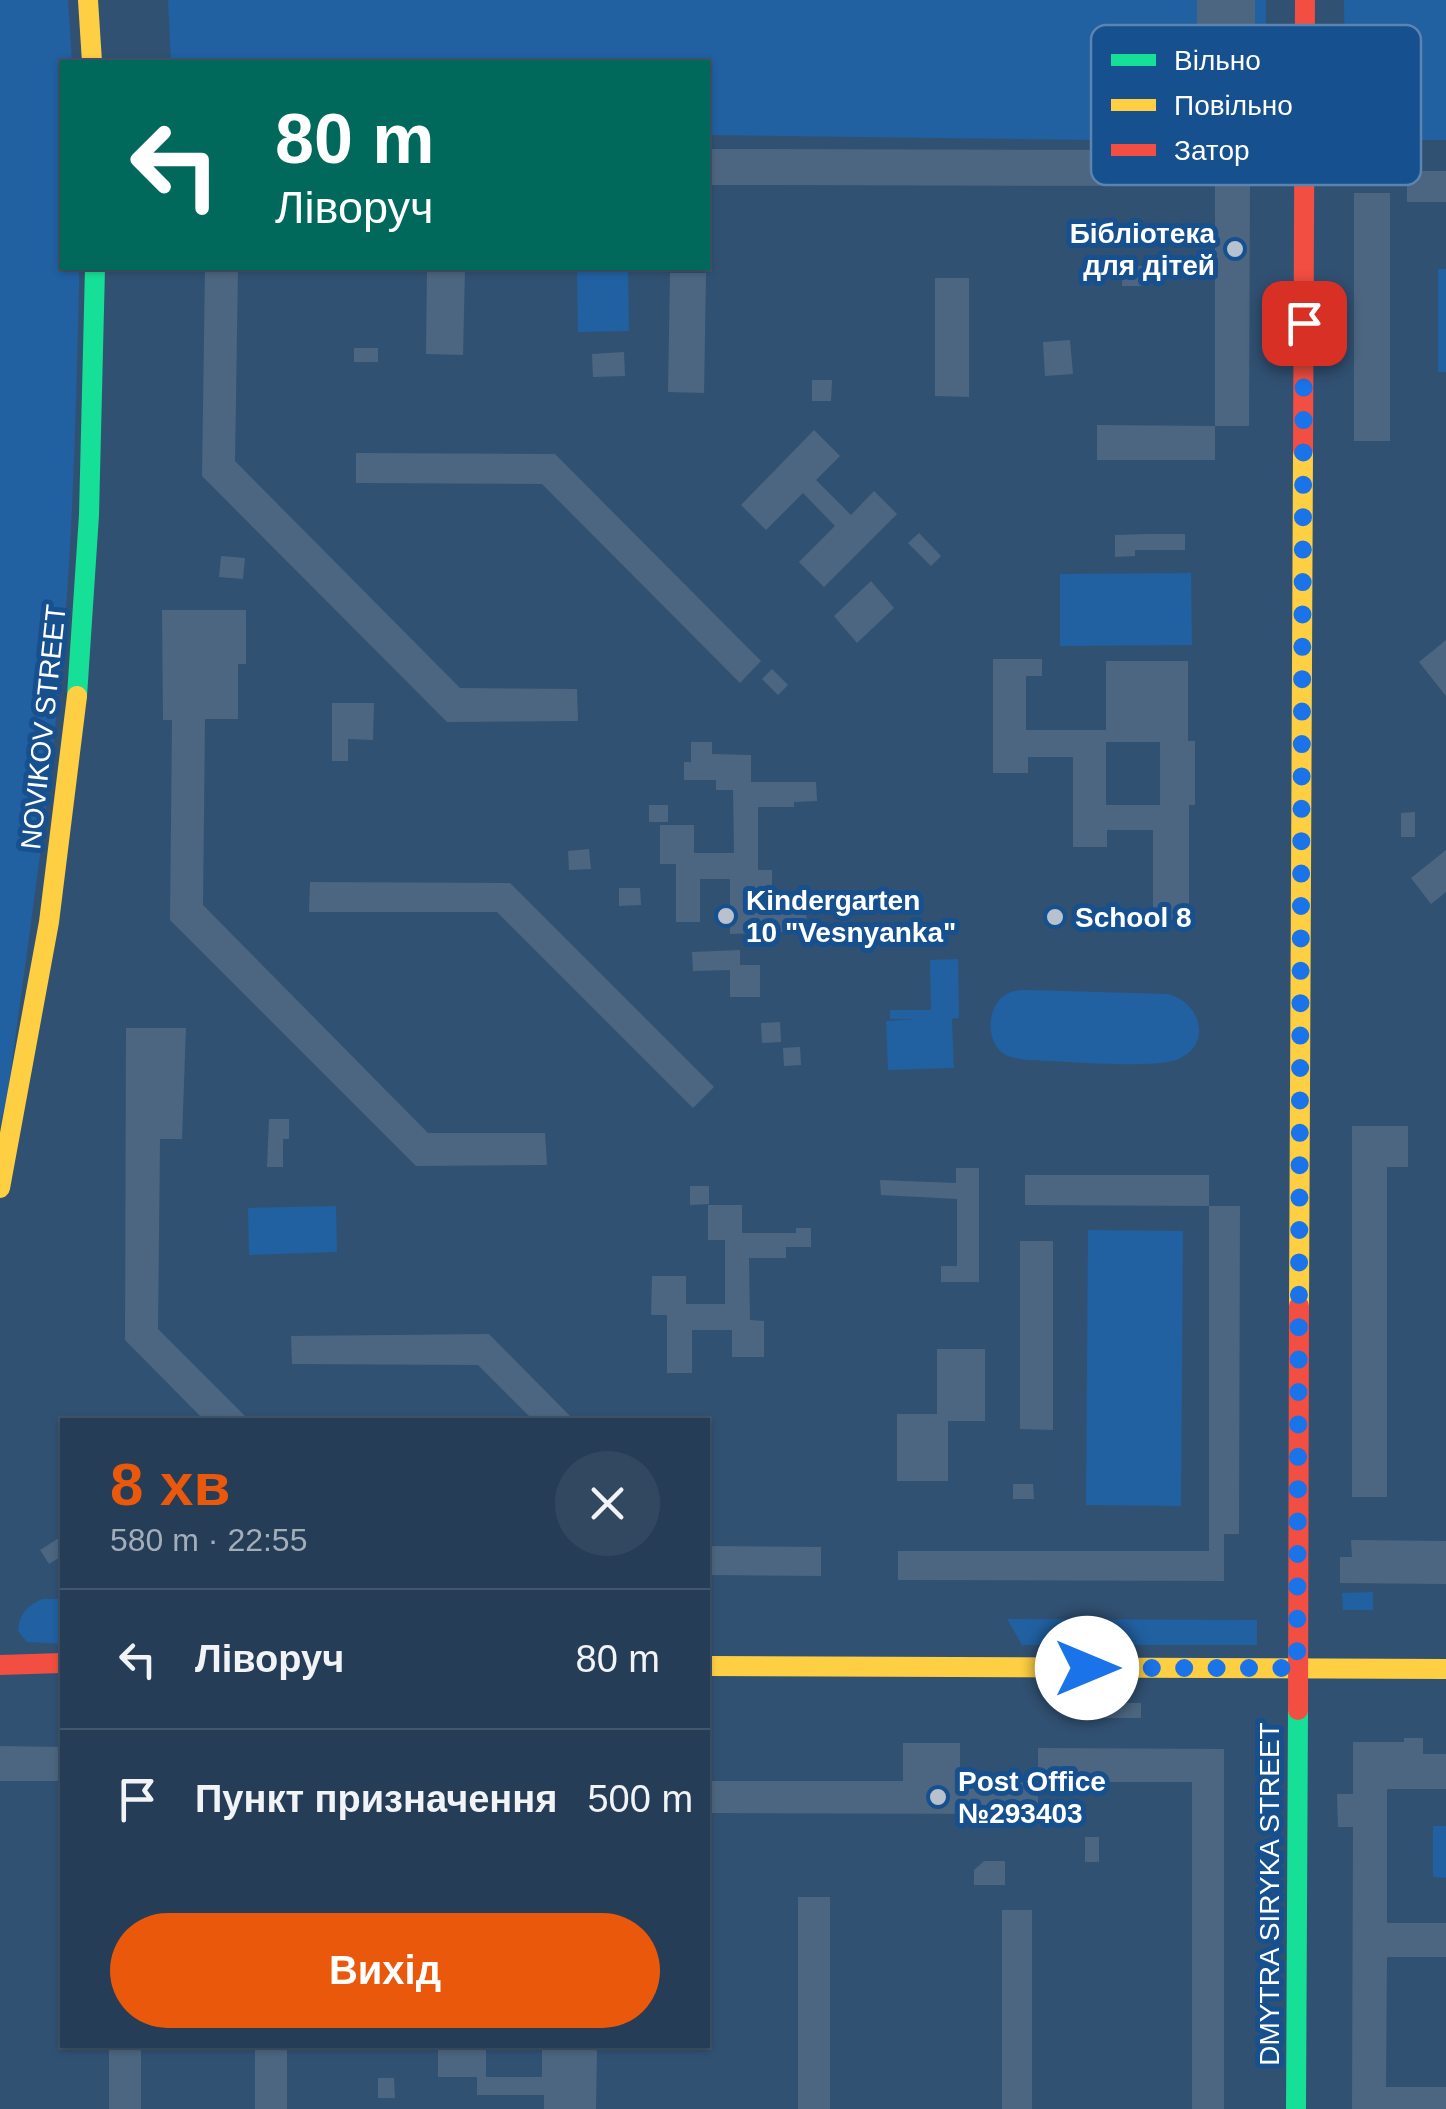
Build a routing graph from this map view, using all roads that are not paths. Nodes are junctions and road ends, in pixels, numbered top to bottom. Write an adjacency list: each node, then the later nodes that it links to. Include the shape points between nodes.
1 (88, 0): 4 (street)
2 (1306, 0): 3 (street, DMYTRA SIRYKA STREET)
3 (1306, 25)
4 (92, 60)
5 (1305, 185): 11 (street, DMYTRA SIRYKA STREET)
6 (95, 270): 7 (street, NOVIKOV STREET, via 92,459 71,762 40,986)
7 (0, 1188)
8 (60, 1664): 9 (street)
9 (0, 1665)
10 (710, 1666): 11 (street)
11 (1297, 1668): 12 (street); 13 (street, DMYTRA SIRYKA STREET)
12 (1446, 1669)
13 (1296, 2109)

